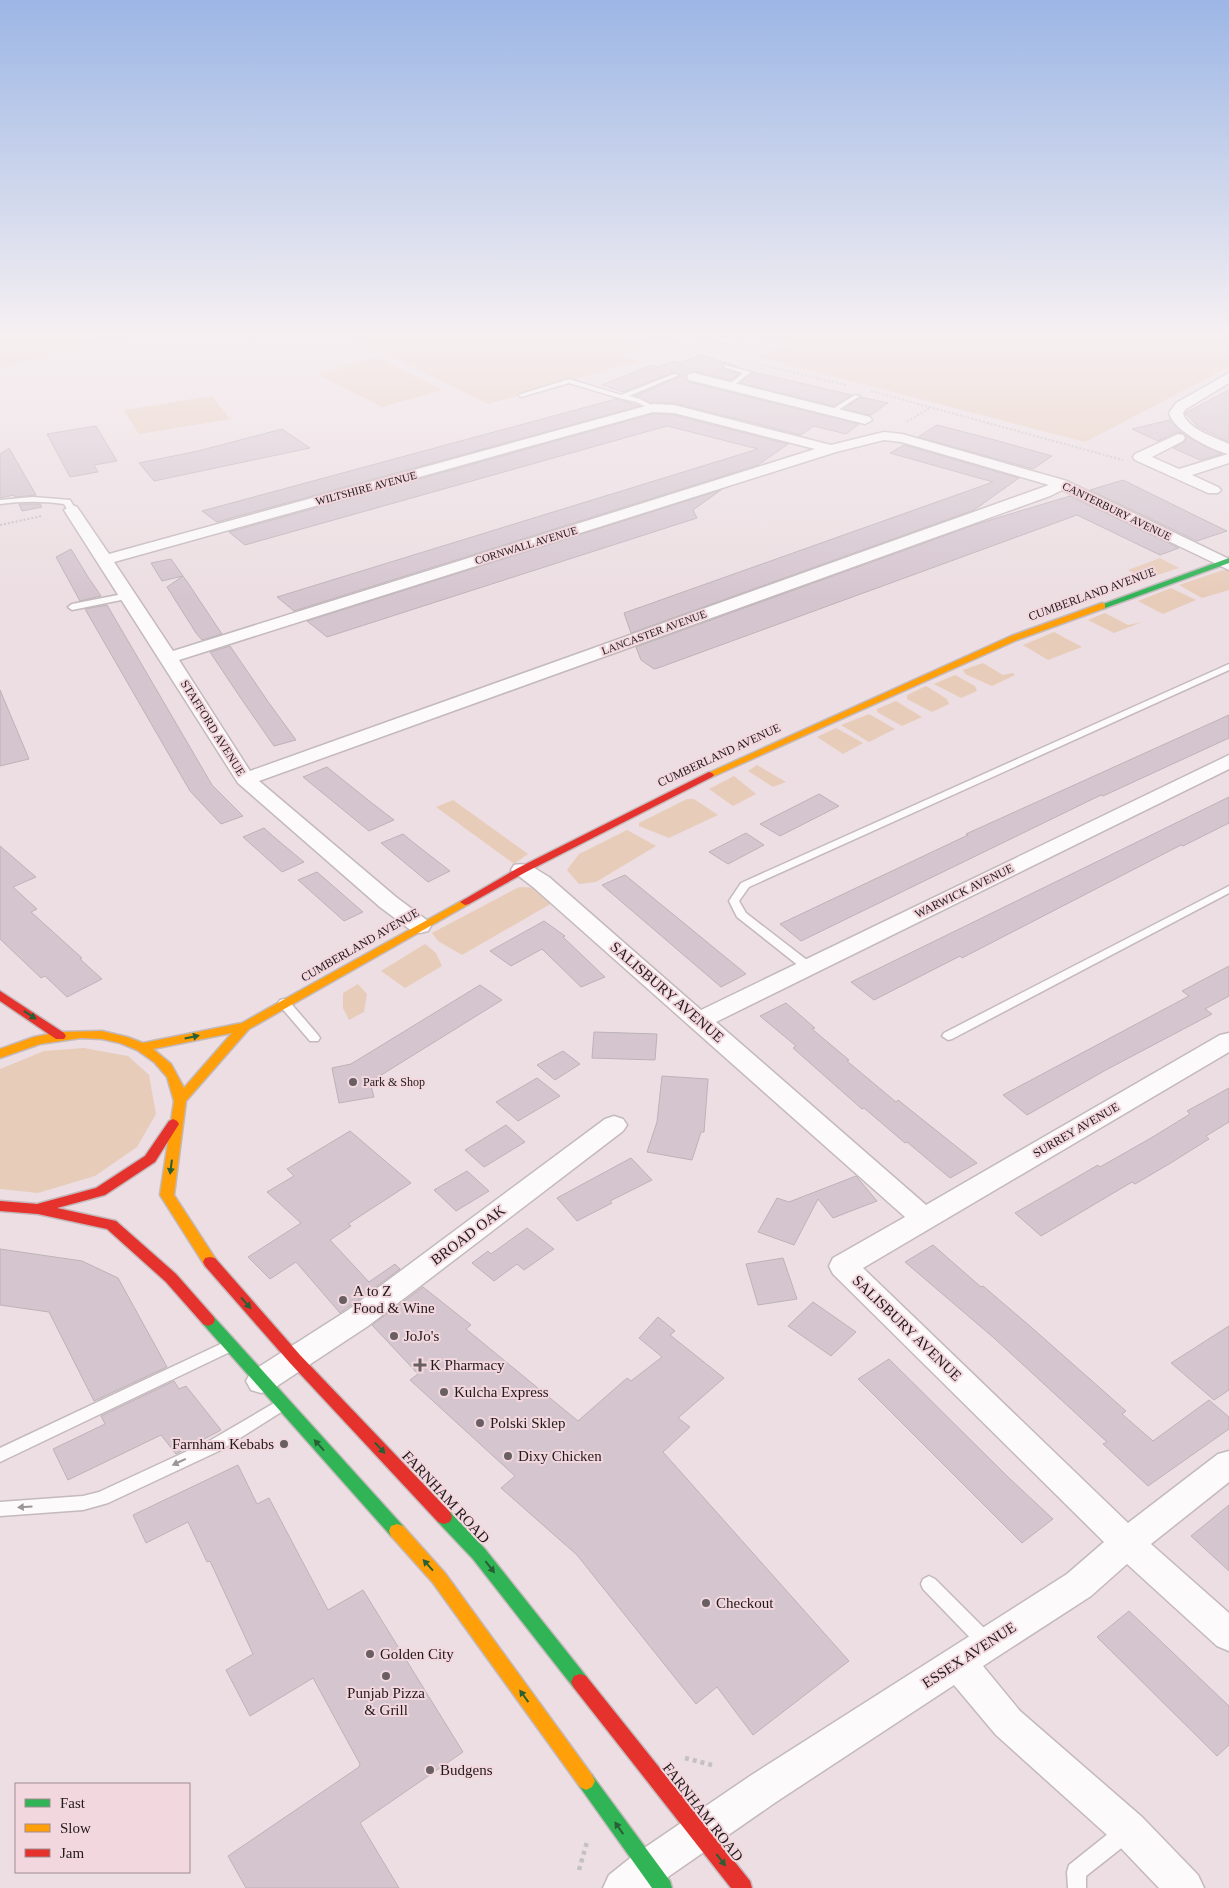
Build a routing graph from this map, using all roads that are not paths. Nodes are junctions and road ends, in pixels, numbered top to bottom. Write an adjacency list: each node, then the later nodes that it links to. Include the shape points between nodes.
1 (609, 420): 16 (street, WILTSHIRE AVENUE)
2 (719, 420): 5 (street, WILTSHIRE AVENUE)
3 (752, 420): 5 (street)
4 (1178, 420): 9 (street, via 1191,431)
5 (743, 426): 8 (street, WILTSHIRE AVENUE)
6 (884, 436): 8 (street, CORNWALL AVENUE); 12 (street, CANTERBURY AVENUE, via 902,438)
7 (1178, 438): 11 (street, via 1140,457)
8 (831, 450): 20 (street, CORNWALL AVENUE)
9 (1229, 450)
10 (1229, 458): 11 (street)
11 (1180, 474): 13 (street)
12 (1062, 484): 17 (street, CANTERBURY AVENUE); 23 (street, LANCASTER AVENUE, via 1045,493)
13 (1214, 490)
14 (0, 502): 15 (lane, via 28,497 46,498 67,502)
15 (72, 510): 16 (street, STAFFORD AVENUE)
16 (104, 560): 18 (street, STAFFORD AVENUE)
17 (1227, 562): 24 (main road, CUMBERLAND AVENUE, via 1014,638 872,700 691,782)
18 (128, 596): 19 (lane); 20 (street, STAFFORD AVENUE)
19 (72, 607)
20 (169, 658): 23 (street, STAFFORD AVENUE)
21 (1229, 667): 27 (lane, via 744,886 734,901 740,915)
22 (1229, 761): 27 (street, WARWICK AVENUE)
23 (245, 779): 26 (street, STAFFORD AVENUE)
24 (522, 870): 26 (main road, CUMBERLAND AVENUE); 30 (street, SALISBURY AVENUE, via 541,882)
25 (1229, 889): 33 (lane)
26 (420, 926): 29 (main road, CUMBERLAND AVENUE)
27 (808, 967): 30 (street, WARWICK AVENUE)
28 (0, 995): 32 (main road, one-way to 32)
29 (284, 1003): 31 (main road, CUMBERLAND AVENUE); 34 (lane)
30 (700, 1020): 43 (street, SALISBURY AVENUE)
31 (244, 1026): 36 (main road, CUMBERLAND AVENUE, one-way to 31); 38 (main road, CUMBERLAND AVENUE)
32 (60, 1036): 36 (main road, FARNHAM ROAD, via 91,1034 120,1038); 37 (main road, FARNHAM ROAD, via 14,1047)
33 (948, 1036)
34 (314, 1038)
35 (1229, 1041): 43 (street, SURREY AVENUE)
36 (145, 1047): 38 (main road, FARNHAM ROAD, via 170,1070)
37 (0, 1054)
38 (180, 1100): 39 (main road, FARNHAM ROAD)
39 (177, 1118): 42 (main road, FARNHAM ROAD, via 150,1159 100,1192); 45 (main road, FARNHAM ROAD, one-way to 45, via 167,1195 209,1261)
40 (614, 1125): 45 (street, BROAD OAK, via 358,1318)
41 (0, 1206): 42 (main road, FARNHAM ROAD)
42 (38, 1208): 44 (main road, FARNHAM ROAD, via 111,1225 171,1278)
43 (924, 1218): 51 (street, SALISBURY AVENUE, via 843,1266)
44 (230, 1346): 46 (main road, FARNHAM ROAD); 48 (lane)
45 (295, 1359): 46 (street, BROAD OAK); 57 (main road, FARNHAM ROAD, one-way to 57, via 479,1554)
46 (261, 1381): 47 (main road, FARNHAM ROAD)
47 (282, 1404): 50 (lane, one-way to 50, via 216,1445 102,1498 83,1503); 58 (main road, FARNHAM ROAD, one-way to 47, via 439,1578)
48 (0, 1455)
49 (1229, 1464): 51 (street, ESSEX AVENUE)
50 (0, 1509)
51 (1127, 1543): 53 (street, SALISBURY AVENUE); 54 (street, ESSEX AVENUE, via 1079,1585)
52 (929, 1584): 54 (lane)
53 (1229, 1635)
54 (987, 1643): 55 (street, ESSEX AVENUE)
55 (958, 1662): 56 (street, via 1008,1723); 57 (street, ESSEX AVENUE)
56 (1129, 1830): 60 (lane, via 1076,1872); 61 (street)
57 (699, 1832): 58 (street, ESSEX AVENUE); 59 (main road, FARNHAM ROAD, one-way to 59)
58 (644, 1881)
59 (743, 1888)
60 (1077, 1888)
61 (1185, 1888)

